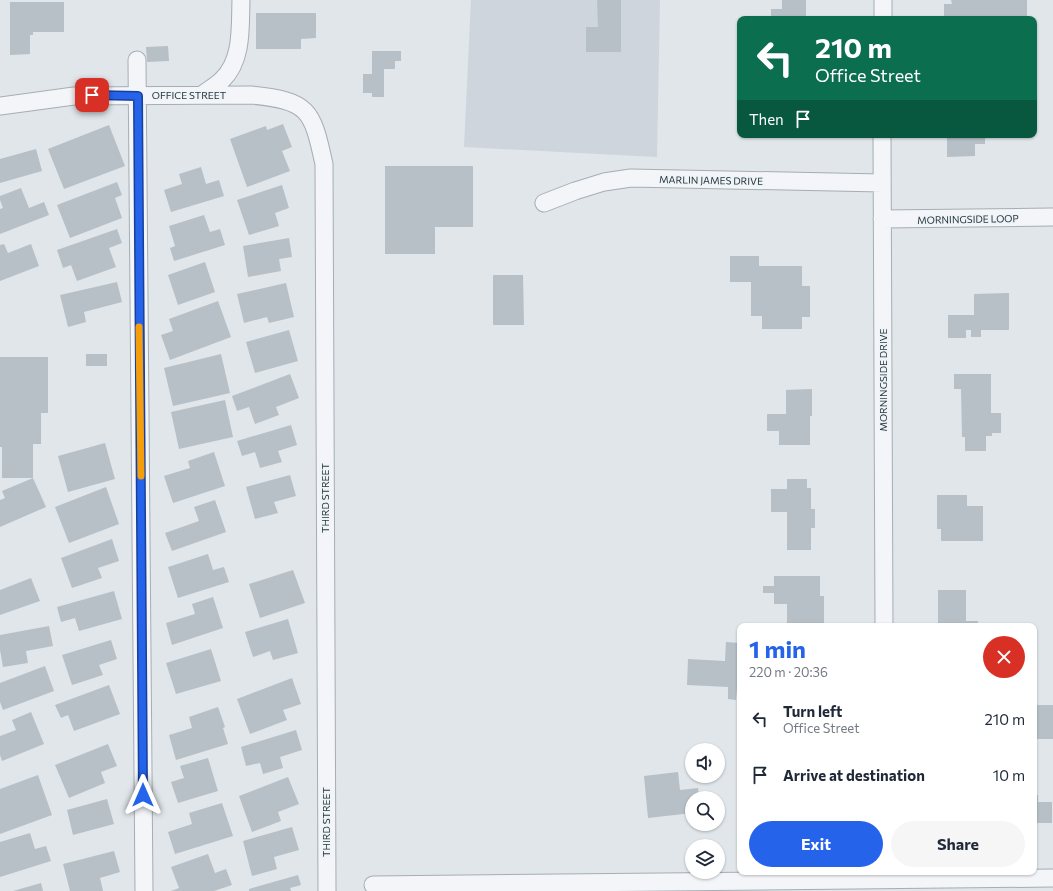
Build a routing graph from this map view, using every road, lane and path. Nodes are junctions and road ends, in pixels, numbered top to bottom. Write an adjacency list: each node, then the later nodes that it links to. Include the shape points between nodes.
1 (241, 0): 5 (street, via 239,42 232,68 221,81)
2 (883, 0): 3 (street)
3 (883, 16)
4 (137, 60): 6 (street)
5 (202, 95): 6 (street, OFFICE STREET); 8 (street, OFFICE STREET, via 276,98 296,104)
6 (138, 96): 7 (street, OFFICE STREET, via 74,96); 18 (street)
7 (0, 106)
8 (304, 110): 19 (street, THIRD STREET, via 316,128 324,164)
9 (882, 138): 10 (street, MORNINGSIDE DRIVE)
10 (882, 183): 11 (street, MARLIN JAMES DRIVE, via 632,178 604,182); 13 (street, MORNINGSIDE DRIVE)
11 (544, 203)
12 (1053, 217): 13 (street, MORNINGSIDE LOOP)
13 (882, 219): 14 (street, MORNINGSIDE DRIVE)
14 (884, 623)
15 (1053, 878): 16 (street)
16 (886, 881): 17 (street)
17 (372, 885)
18 (144, 891)
19 (326, 891)

